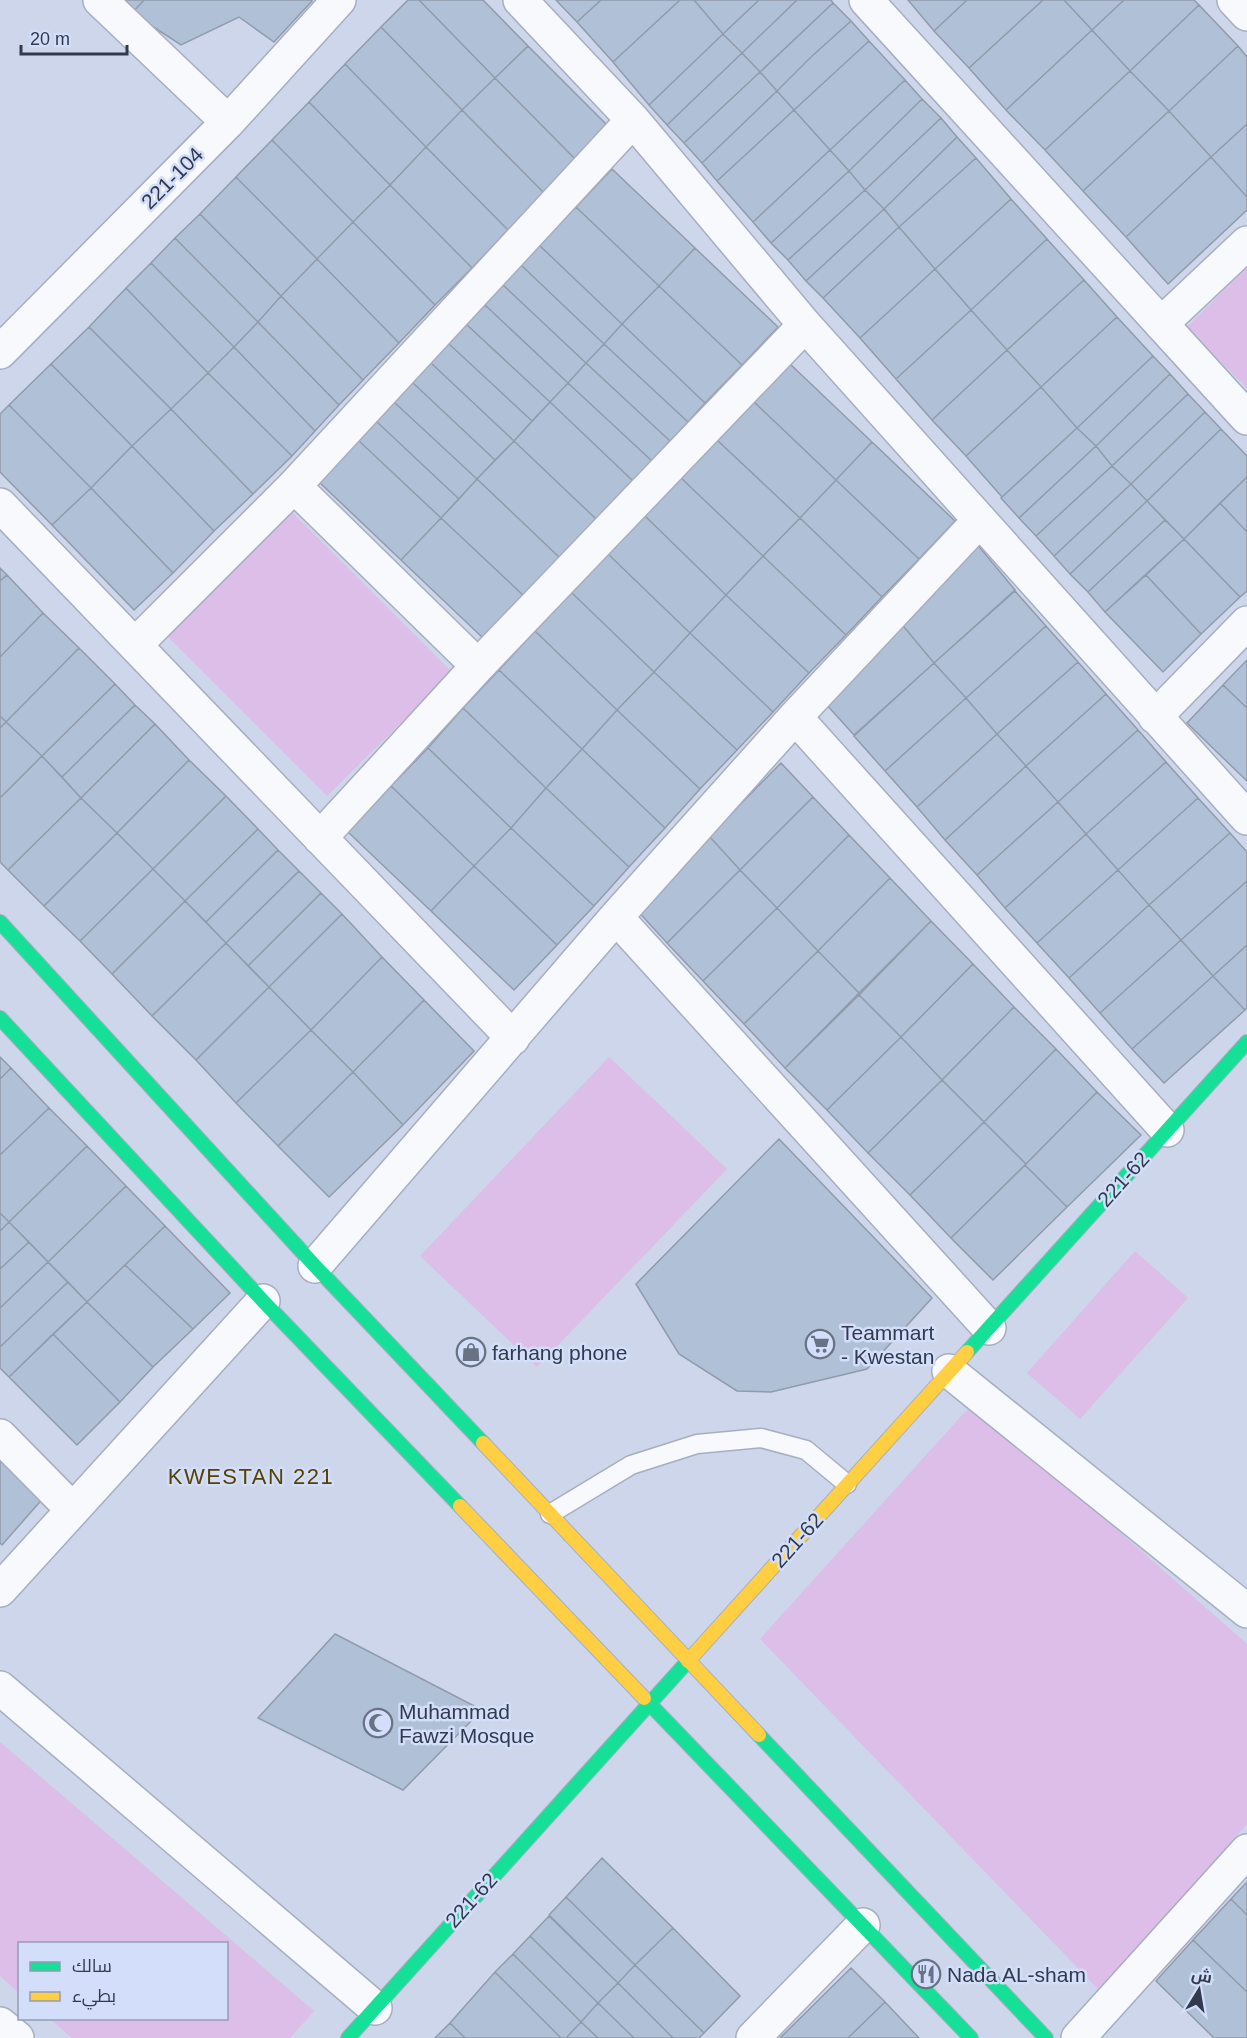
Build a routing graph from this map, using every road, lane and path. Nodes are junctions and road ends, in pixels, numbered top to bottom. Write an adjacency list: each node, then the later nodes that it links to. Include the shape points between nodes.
1 (100, 0): 8 (street)
2 (339, 0): 8 (street, 221-104)
3 (520, 0): 7 (street)
4 (866, 0): 10 (street)
5 (1234, 0): 6 (street)
6 (1247, 14)
7 (633, 120): 11 (street); 14 (street)
8 (228, 122): 12 (street, 221-104)
9 (1247, 243): 10 (street)
10 (1161, 324): 13 (street)
11 (805, 326): 16 (street); 19 (street)
12 (0, 352)
13 (1247, 418)
14 (294, 486): 18 (street); 19 (street)
15 (0, 505): 18 (street)
16 (979, 521): 20 (street); 21 (street)
17 (1247, 623): 21 (street)
18 (136, 644): 23 (street)
19 (478, 666): 23 (street)
20 (795, 717): 24 (street); 29 (street)
21 (1155, 717): 22 (street)
22 (1247, 818)
23 (320, 838): 27 (street)
24 (616, 916): 27 (street); 32 (street)
25 (0, 922): 30 (street)
26 (0, 1018): 31 (street)
27 (513, 1038): 30 (street)
28 (1247, 1042): 29 (street, 221-62)
29 (1167, 1130): 32 (street, 221-62)
30 (315, 1266): 37 (street)
31 (263, 1300): 36 (street); 42 (street)
32 (989, 1328): 33 (street, 221-62)
33 (950, 1371): 35 (street, 221-62); 39 (street)
34 (0, 1436): 36 (street)
35 (847, 1484): 37 (lane, via 806,1450 761,1438 697,1444 631,1465); 40 (street, 221-62)
36 (73, 1510): 38 (street)
37 (550, 1514): 40 (street)
38 (0, 1590)
39 (1247, 1611)
40 (688, 1660): 42 (street, 221-62); 51 (street)
41 (0, 1688): 45 (street)
42 (650, 1702): 44 (street); 45 (street, 221-62)
43 (1247, 1851): 52 (street)
44 (863, 1925): 49 (street); 50 (street)
45 (375, 2008): 48 (street, 221-62)
46 (0, 2024): 47 (street)
47 (17, 2038)
48 (348, 2038)
49 (753, 2038)
50 (970, 2038)
51 (1046, 2038)
52 (1078, 2038)

